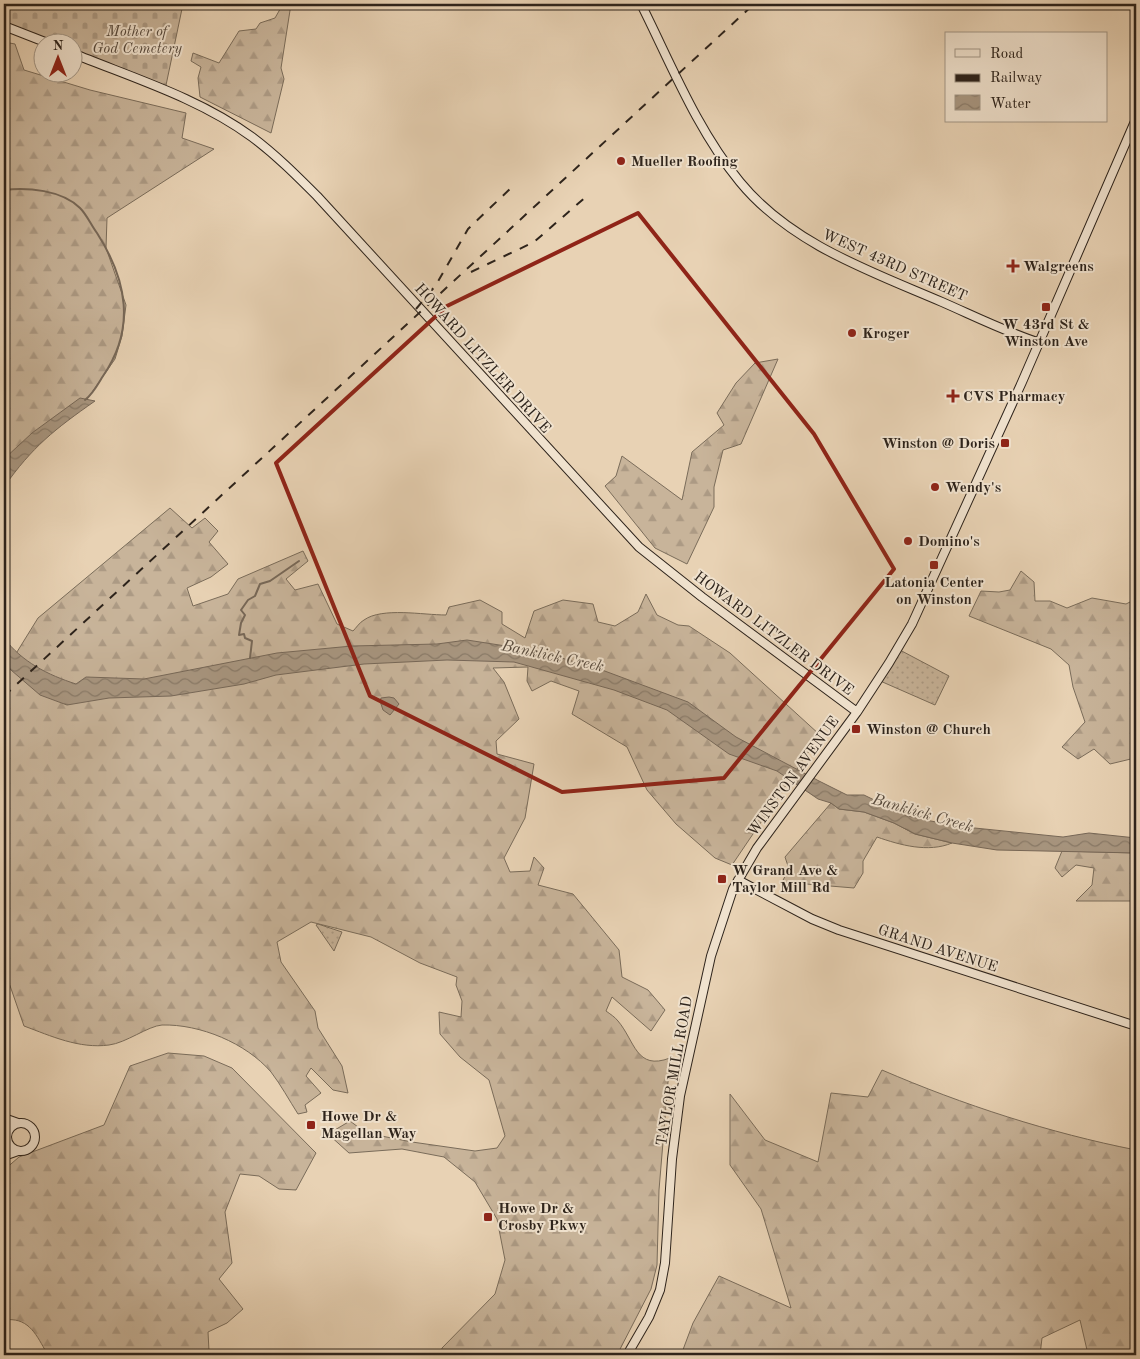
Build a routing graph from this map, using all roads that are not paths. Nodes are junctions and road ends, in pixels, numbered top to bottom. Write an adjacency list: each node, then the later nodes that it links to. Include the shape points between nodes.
1 (641, 4): 6 (main road, WEST 43RD STREET, via 703,128 727,166 760,204 791,228 842,259)
2 (4, 26): 3 (main road)
3 (32, 37)
4 (82, 57): 7 (main road, HOWARD LITZLER DRIVE, via 204,107 274,155 317,196 640,547)
5 (1136, 119): 6 (main road, WINSTON AVENUE)
6 (1040, 343): 7 (main road, WINSTON AVENUE, via 916,615)
7 (857, 712): 8 (main road, WINSTON AVENUE, via 785,808)
8 (738, 880): 9 (main road, GRAND AVENUE, via 839,930); 18 (main road, TAYLOR MILL ROAD, via 711,956 680,1096 660,1290)
9 (1136, 1026)
10 (4, 1118): 12 (main road)
11 (4, 1123): 13 (main road)
12 (18, 1123): 13 (main road); 16 (main road, via 28,1125 35,1136 28,1149)
13 (8, 1132): 14 (main road)
14 (7, 1142): 15 (main road); 16 (main road)
15 (4, 1150)
16 (18, 1151): 17 (main road)
17 (4, 1156)
18 (627, 1355)

